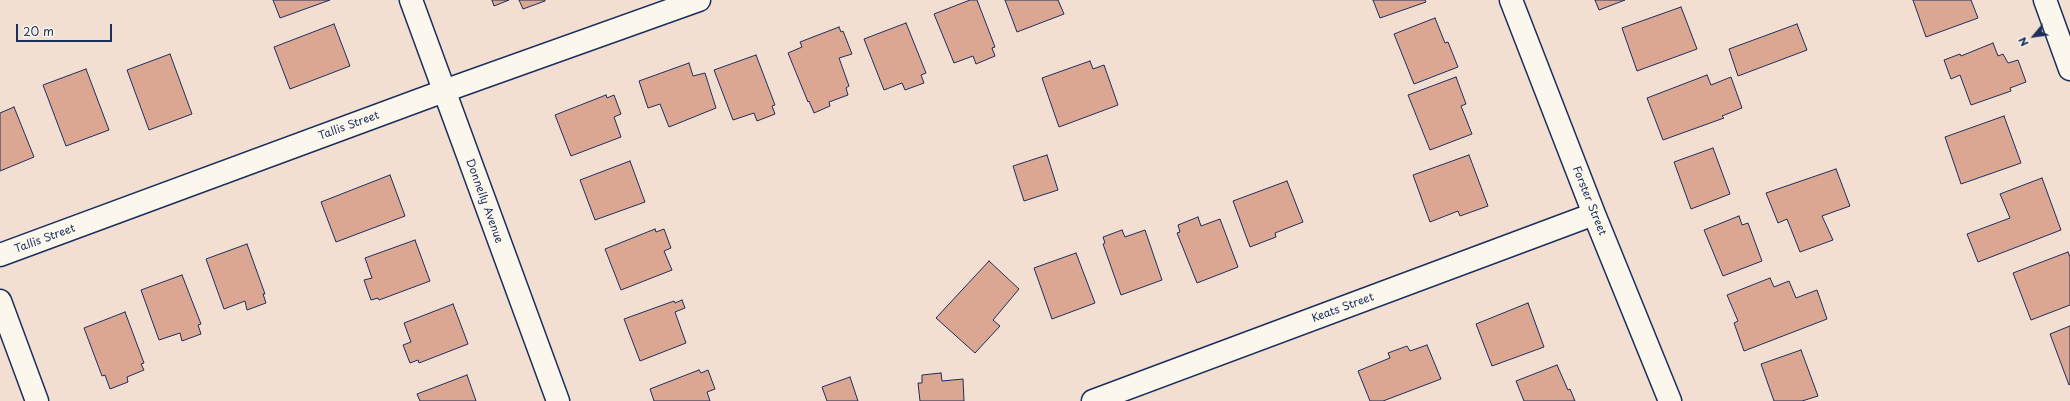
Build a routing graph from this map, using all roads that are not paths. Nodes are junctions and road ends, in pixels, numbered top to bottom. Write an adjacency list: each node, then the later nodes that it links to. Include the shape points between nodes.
1 (411, 0): 6 (street, Donnelly Avenue)
2 (699, 0): 6 (street, Tallis Street)
3 (1511, 0): 7 (street, Forster Street)
4 (2044, 0): 5 (street)
5 (2070, 69)
6 (444, 91): 8 (street, Tallis Street); 11 (street, Donnelly Avenue)
7 (1594, 214): 12 (street, Keats Street); 13 (street, Forster Street)
8 (0, 255)
9 (0, 301): 10 (street)
10 (37, 401)
11 (558, 401)
12 (1093, 401)
13 (1670, 401)

